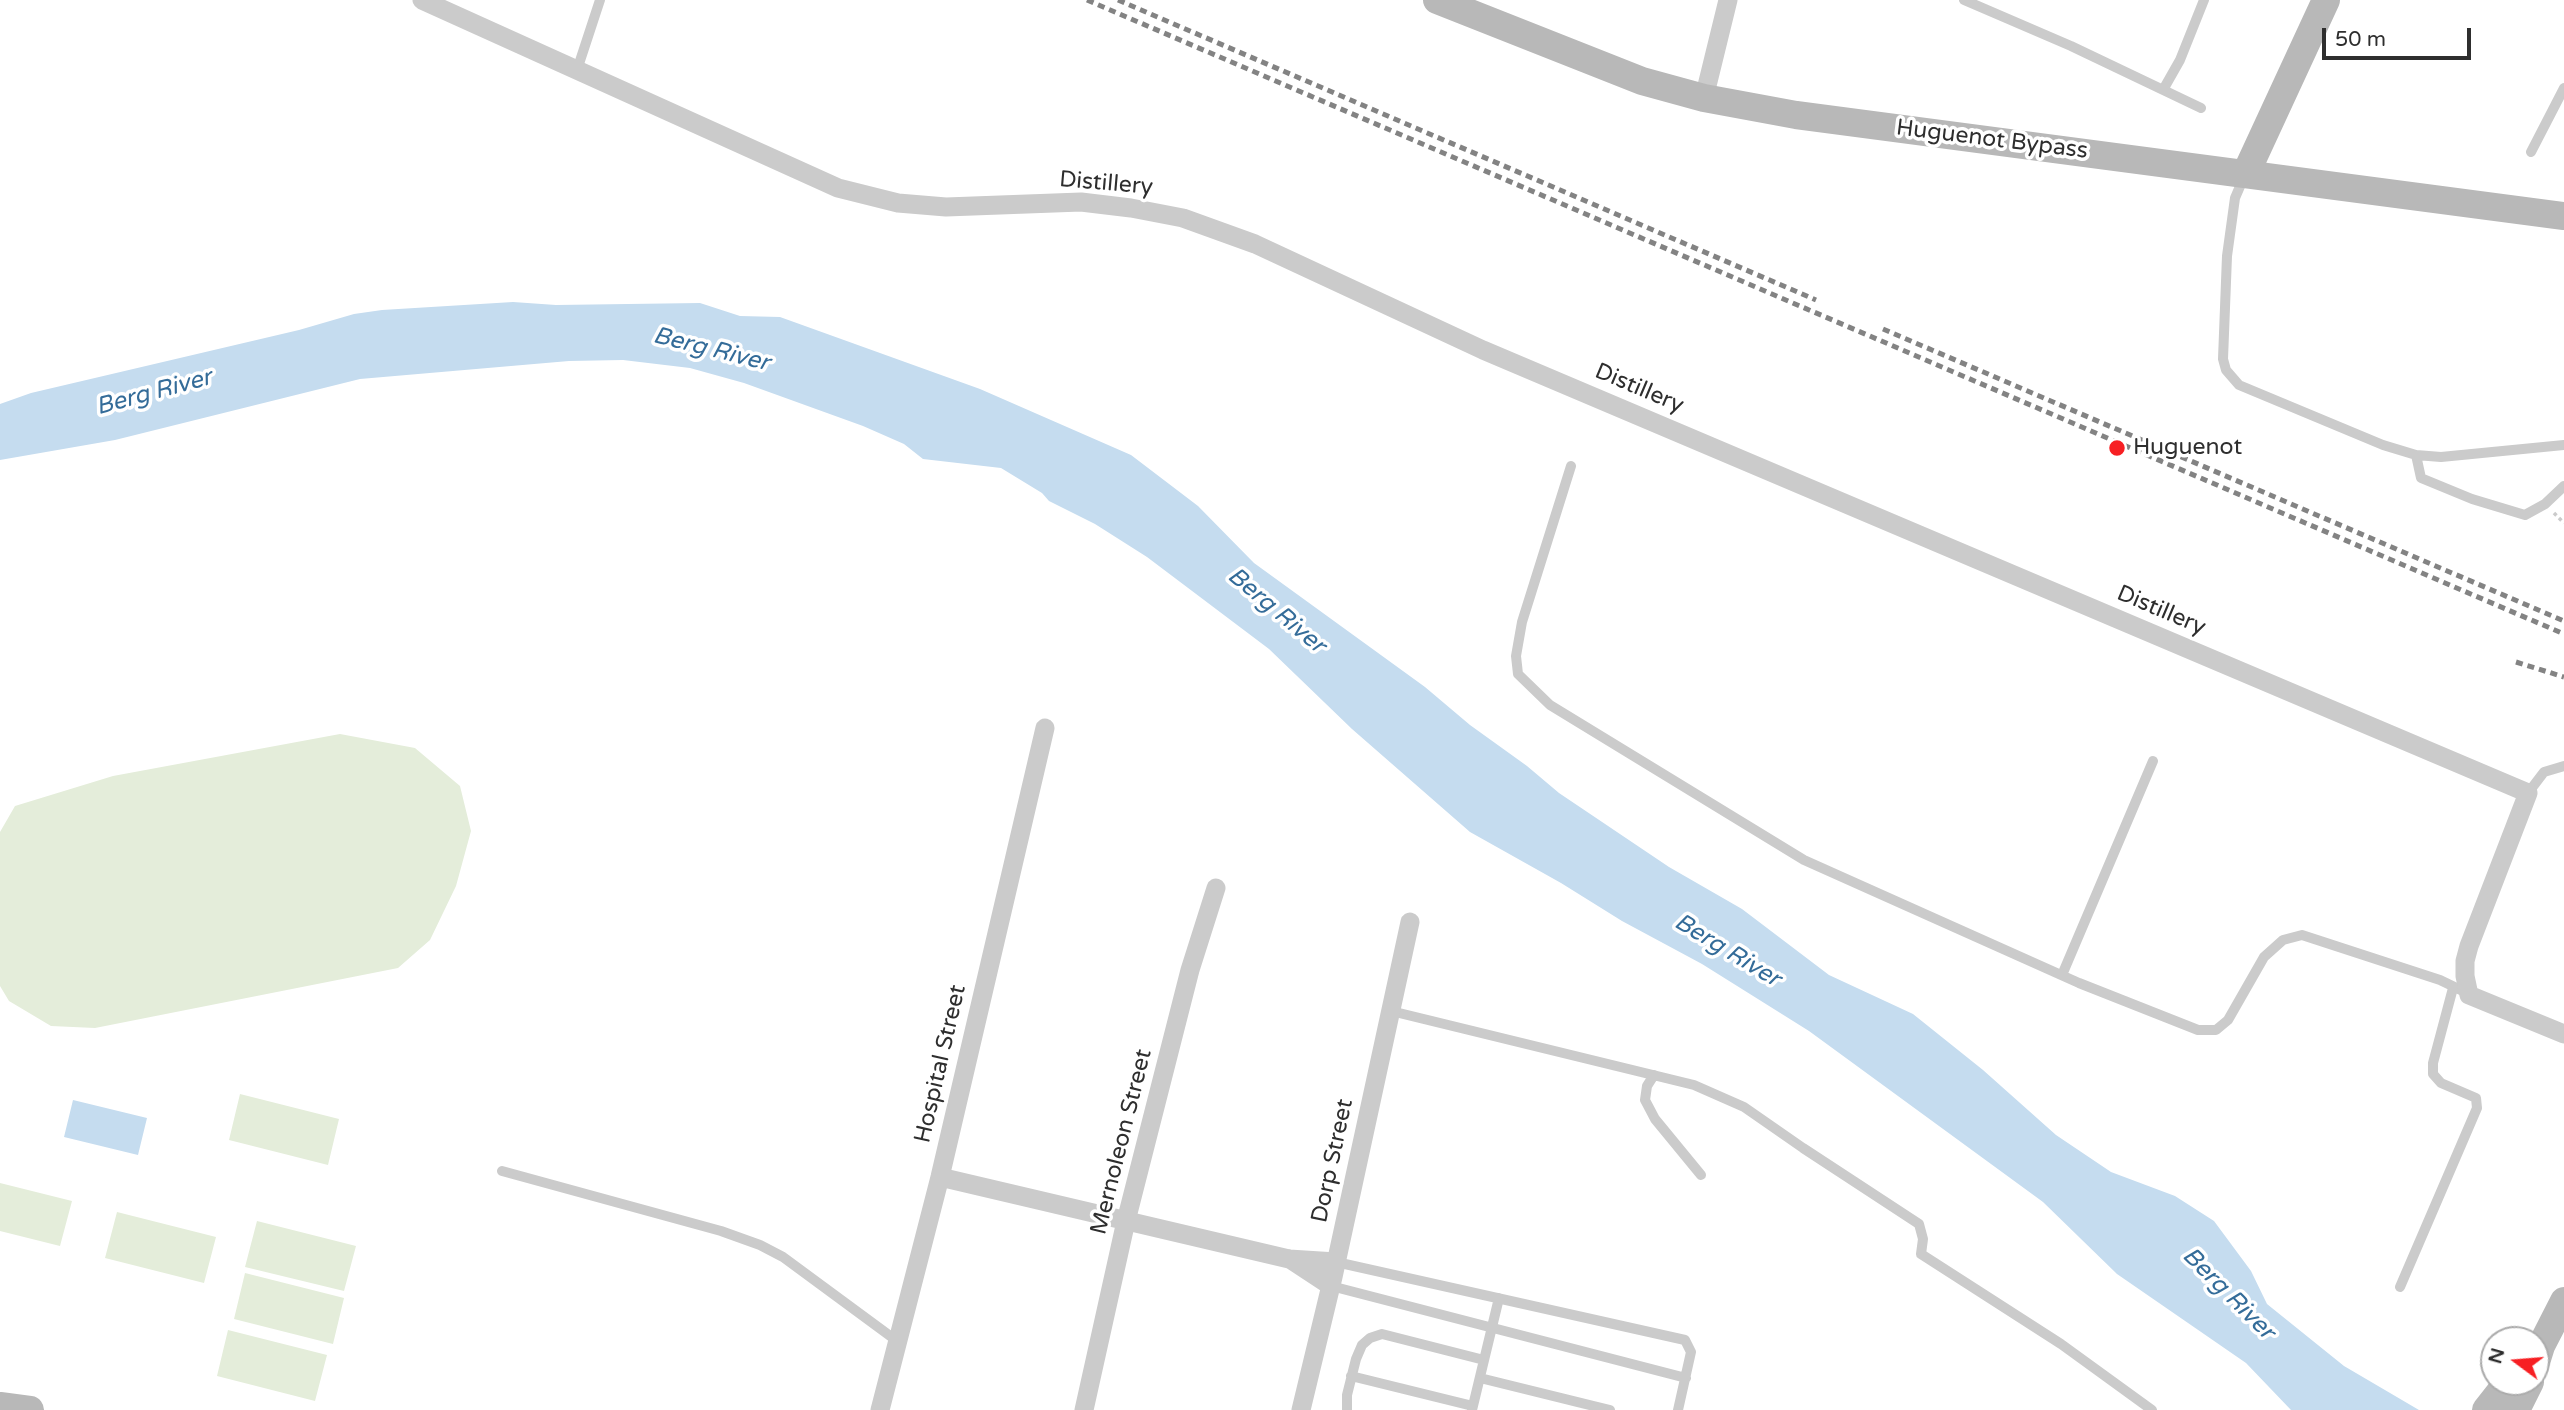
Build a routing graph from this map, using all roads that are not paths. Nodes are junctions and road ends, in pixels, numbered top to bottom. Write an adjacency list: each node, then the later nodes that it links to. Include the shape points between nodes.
1 (422, 0): 8 (street, Distillery)
2 (600, 0): 8 (lane)
3 (1437, 0): 11 (main road, Huguenot Bypass, via 1642,81)
4 (1728, 0): 11 (street)
5 (1964, 0): 10 (lane)
6 (2204, 0): 10 (lane)
7 (2326, 0): 14 (main road)
8 (577, 70): 23 (street, Distillery, via 827,183 874,197 946,207 1081,202 1119,206 1183,218 1255,244 1483,350)
9 (2564, 88): 13 (lane)
10 (2163, 90): 12 (lane)
11 (1704, 98): 14 (main road, Huguenot Bypass, via 1796,115)
12 (2201, 108)
13 (2530, 152)
14 (2246, 173): 15 (main road, Huguenot Bypass); 17 (lane, via 2235,198 2227,256 2226,370 2239,385)
15 (2564, 216)
16 (2564, 444): 17 (lane, via 2441,457)
17 (2416, 455): 19 (lane, via 2421,478 2525,515 2545,505)
18 (1572, 466): 26 (lane, via 1522,622 1518,674 1550,705 1804,860)
19 (2564, 486)
20 (1045, 729): 33 (street, Hospital Street)
21 (2153, 761): 26 (lane)
22 (2564, 766): 23 (lane, via 2544,772)
23 (2528, 793): 27 (street, via 2469,946)
24 (1216, 888): 34 (street, Mernoleon Street)
25 (1410, 922): 28 (street, Dorp Street)
26 (2062, 975): 27 (lane, via 2198,1030 2216,1030 2228,1020 2264,957 2283,940 2302,936 2440,980)
27 (2461, 991): 29 (street); 38 (lane, via 2433,1063 2434,1074 2441,1083 2476,1098 2477,1108)
28 (1391, 1011): 30 (lane); 36 (street, Dorp Street)
29 (2564, 1034)
30 (1654, 1075): 32 (lane, via 1645,1100); 58 (lane, via 1694,1085 1744,1107 1919,1223 1921,1254 2061,1344)
31 (502, 1171): 43 (lane, via 760,1245)
32 (1701, 1175)
33 (940, 1177): 34 (street); 43 (street, Hospital Street)
34 (1126, 1221): 35 (street); 53 (street, Mernoleon Street)
35 (1289, 1259): 36 (street); 37 (street)
36 (1336, 1262): 37 (street, Dorp Street); 39 (lane)
37 (1331, 1286): 41 (lane); 54 (street, Dorp Street)
38 (2400, 1287)
39 (1499, 1298): 41 (lane); 47 (lane, via 1685,1340 1691,1352)
40 (2564, 1301): 42 (main road)
41 (1492, 1328): 44 (lane); 47 (lane)
42 (2550, 1329)
43 (898, 1342): 52 (street, Hospital Street)
44 (1484, 1360): 45 (lane, via 1382,1334 1363,1345); 46 (lane)
45 (1351, 1376): 50 (lane); 55 (lane)
46 (1480, 1378): 50 (lane); 56 (lane)
47 (1686, 1378): 57 (lane)
48 (2497, 1396): 59 (main road)
49 (0, 1406): 51 (main road)
50 (1473, 1408)
51 (30, 1410)
52 (880, 1410)
53 (1084, 1410)
54 (1301, 1410)
55 (1347, 1410)
56 (1610, 1410)
57 (1678, 1410)
58 (2152, 1410)
59 (2486, 1410)

